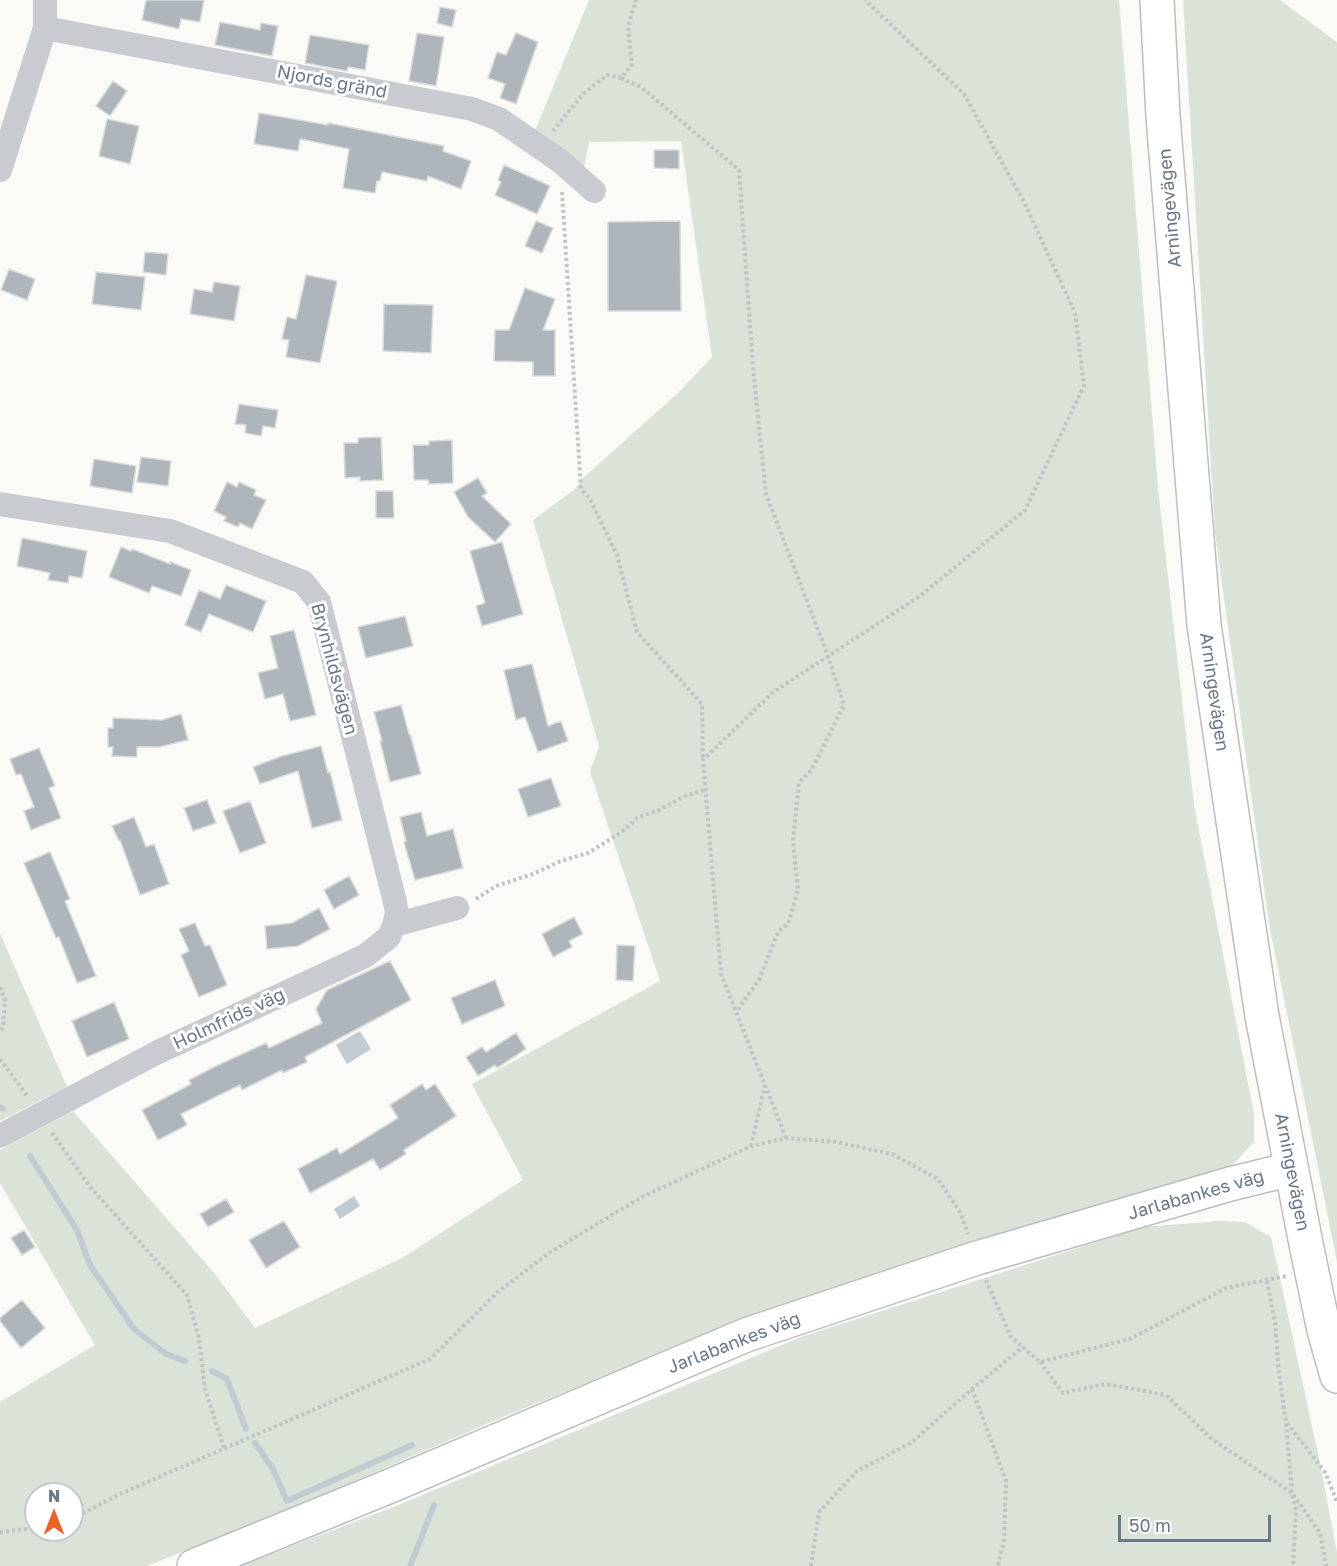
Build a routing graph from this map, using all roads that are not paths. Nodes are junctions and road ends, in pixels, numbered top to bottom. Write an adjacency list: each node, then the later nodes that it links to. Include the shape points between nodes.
1 (45, 0): 3 (street)
2 (1156, 0): 10 (main road, Arningevägen, via 1204,625 1262,1016)
3 (45, 28): 4 (street); 5 (street, Njords gränd, via 472,109 499,119 560,161)
4 (0, 170)
5 (594, 191)
6 (0, 504): 8 (street, Brynhildsvägen, via 170,531 303,582 319,602 395,902)
7 (456, 908): 8 (street)
8 (394, 925): 9 (street, Holmfrids väg, via 389,937 365,956 158,1052)
9 (0, 1136)
10 (1291, 1169): 11 (main road, Arningevägen); 12 (main road, Jarlabankes väg, via 977,1258 746,1335)
11 (1337, 1376)
12 (194, 1566)

